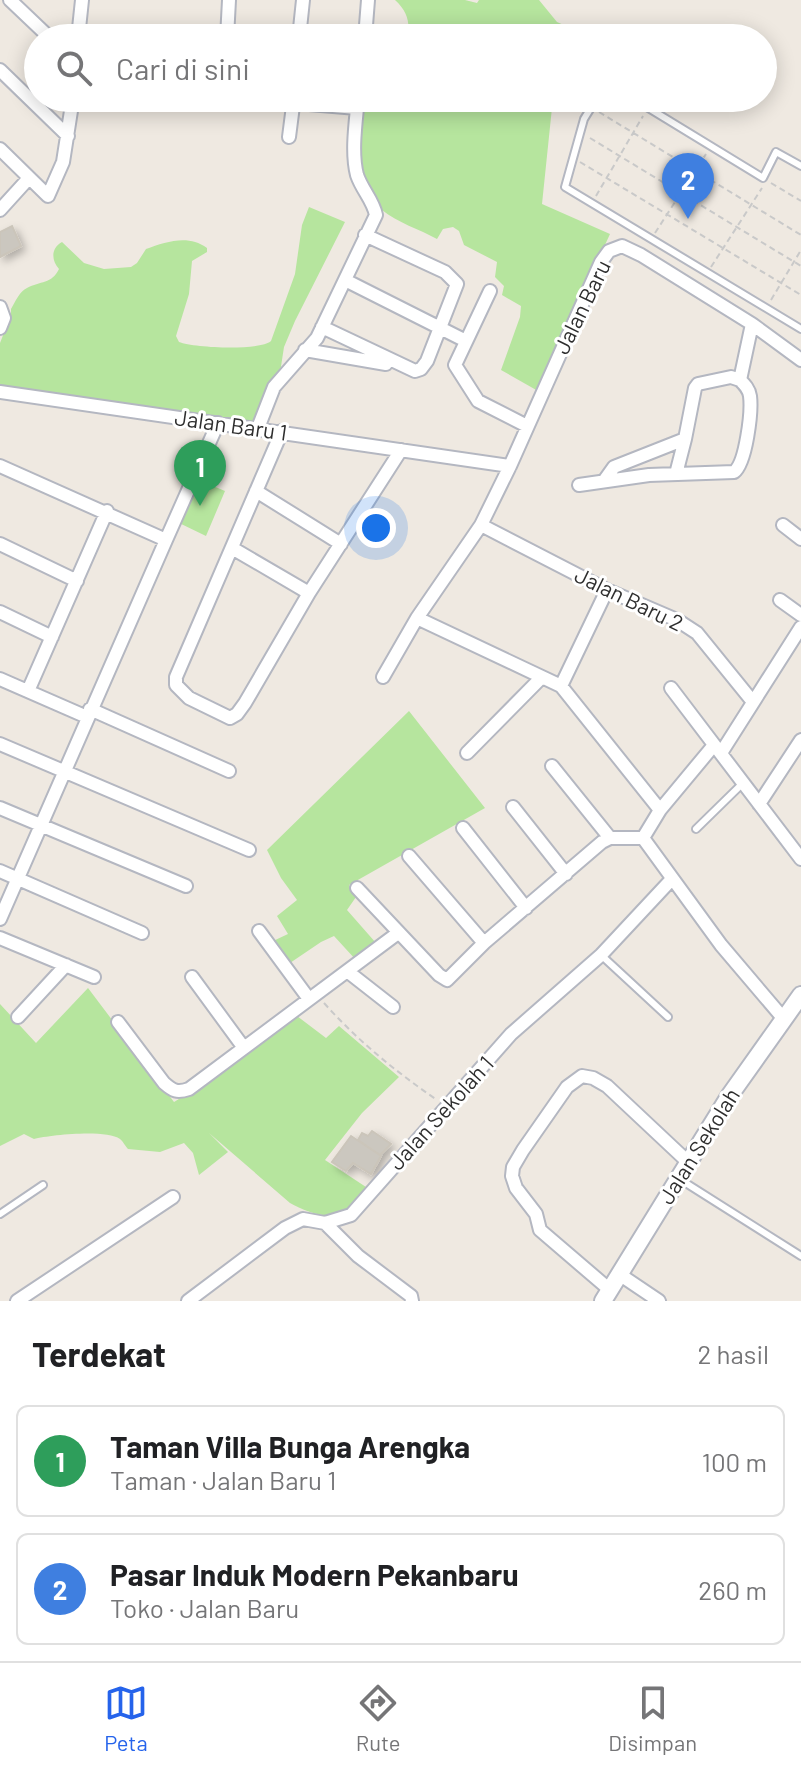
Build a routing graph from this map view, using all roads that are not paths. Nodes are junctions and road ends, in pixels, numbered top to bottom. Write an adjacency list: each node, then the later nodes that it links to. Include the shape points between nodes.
1 (10, 0): 6 (street)
2 (82, 0): 7 (street)
3 (229, 0): 8 (street)
4 (303, 0): 9 (street)
5 (368, 0): 10 (street)
6 (35, 24)
7 (79, 24)
8 (228, 24)
9 (300, 24)
10 (366, 24)
11 (0, 70): 12 (street)
12 (24, 93)
13 (43, 112): 19 (street)
14 (71, 112): 19 (street)
15 (292, 112): 20 (street)
16 (358, 112): 25 (street, via 356,172 376,215)
17 (589, 112): 31 (lane, via 565,187)
18 (655, 112): 22 (lane, via 763,178 776,152)
19 (68, 136): 23 (street, via 48,196)
20 (289, 137)
21 (0, 149): 23 (street)
22 (801, 166)
23 (29, 178): 24 (street)
24 (0, 210)
25 (365, 235): 26 (street); 30 (street, via 454,279 457,284)
26 (345, 280): 29 (street); 30 (street)
27 (490, 291): 32 (street)
28 (752, 324): 34 (street, Jalan Baru); 36 (street); 39 (street, Jalan Baru, via 641,255 622,246 609,251)
29 (322, 327): 33 (street); 35 (street)
30 (438, 327): 32 (street); 35 (street, via 421,369)
31 (801, 329)
32 (466, 341): 39 (street, via 455,365 478,401)
33 (305, 350): 35 (street); 40 (street, via 274,387)
34 (801, 360)
35 (401, 366)
36 (740, 380): 42 (street, via 698,384); 46 (street, via 750,399 740,467 734,472)
37 (0, 392): 38 (street, Jalan Baru 1)
38 (218, 423): 40 (street, Jalan Baru 1); 54 (street)
39 (527, 426): 45 (street, Jalan Baru)
40 (258, 428): 41 (street, Jalan Baru 1)
41 (282, 431): 43 (street, Jalan Baru 1); 49 (street)
42 (685, 439): 46 (street); 47 (street, via 614,467)
43 (401, 450): 45 (street, Jalan Baru 1); 56 (street)
44 (0, 466): 50 (street)
45 (510, 466): 51 (street, Jalan Baru)
46 (676, 474): 47 (street)
47 (604, 481): 48 (street)
48 (579, 485)
49 (256, 491): 56 (street); 57 (street)
50 (107, 511): 54 (street); 58 (street)
51 (481, 525): 59 (street, Jalan Baru 2); 64 (street, Jalan Baru)
52 (783, 525): 53 (street)
53 (801, 539)
54 (166, 540): 74 (street)
55 (0, 544): 58 (street)
56 (341, 544): 60 (street)
57 (232, 548): 60 (street); 60 (street, via 176,677 176,685 189,698 230,718 237,714)
58 (77, 581): 66 (street)
59 (607, 590): 70 (street); 73 (street, Jalan Baru 2, via 697,633)
60 (309, 593)
61 (780, 600): 63 (street)
62 (0, 612): 66 (street)
63 (801, 615)
64 (417, 618): 67 (street, Jalan Baru); 68 (street)
65 (801, 627): 73 (street)
66 (52, 637): 72 (street)
67 (383, 677)
68 (541, 678): 70 (street); 78 (street)
69 (0, 679): 72 (street)
70 (561, 686): 86 (street)
71 (671, 688): 77 (street)
72 (28, 691): 74 (street)
73 (753, 702): 77 (street)
74 (89, 713): 80 (street); 81 (street)
75 (801, 740): 83 (street)
76 (0, 744): 81 (street)
77 (717, 749): 82 (street); 86 (street)
78 (467, 753)
79 (552, 766): 90 (street)
80 (229, 771)
81 (64, 772): 87 (street); 92 (street)
82 (742, 784): 83 (street); 89 (lane)
83 (759, 804): 93 (street)
84 (513, 807): 96 (street)
85 (0, 808): 87 (street)
86 (660, 810): 91 (street)
87 (41, 827): 97 (street); 99 (street)
88 (463, 828): 101 (street)
89 (696, 829)
90 (610, 838): 91 (street); 96 (street)
91 (643, 838): 98 (street)
92 (249, 850)
93 (800, 853)
94 (409, 856): 107 (street)
95 (0, 871): 97 (street)
96 (566, 874): 101 (street)
97 (18, 879): 102 (street); 104 (street)
98 (671, 880): 108 (street, Jalan Sekolah 1); 118 (street)
99 (186, 886)
100 (357, 888): 105 (street)
101 (526, 908): 107 (street)
102 (0, 919)
103 (259, 931): 114 (street)
104 (142, 933)
105 (398, 933): 107 (street, via 445,980); 110 (street)
106 (2, 941): 109 (street)
107 (484, 943)
108 (601, 955): 117 (lane); 126 (street, Jalan Sekolah 1, via 511,1034 351,1215)
109 (66, 965): 111 (street); 116 (street)
110 (347, 971): 114 (street); 115 (street)
111 (94, 977)
112 (192, 977): 120 (street)
113 (801, 995): 118 (street, Jalan Sekolah)
114 (312, 996): 120 (street)
115 (393, 1007)
116 (18, 1017)
117 (668, 1017)
118 (783, 1018): 121 (street, Jalan Sekolah)
119 (118, 1022): 120 (street, via 172,1091 189,1089)
120 (244, 1048)
121 (688, 1162): 122 (street, Jalan Sekolah); 129 (street, via 607,1086 582,1076 567,1087 523,1150 513,1167 516,1188 536,1214 540,1230)
122 (678, 1178): 127 (lane); 128 (street, Jalan Sekolah)
123 (43, 1185): 125 (lane)
124 (173, 1197): 130 (street)
125 (0, 1214)
126 (325, 1223): 131 (street, Jalan Sekolah 1, via 303,1219 285,1228); 132 (street)
127 (801, 1256)
128 (619, 1274): 129 (street, Jalan Sekolah); 133 (street)
129 (606, 1296)
130 (17, 1301)
131 (188, 1301)
132 (412, 1301)
133 (659, 1301)

